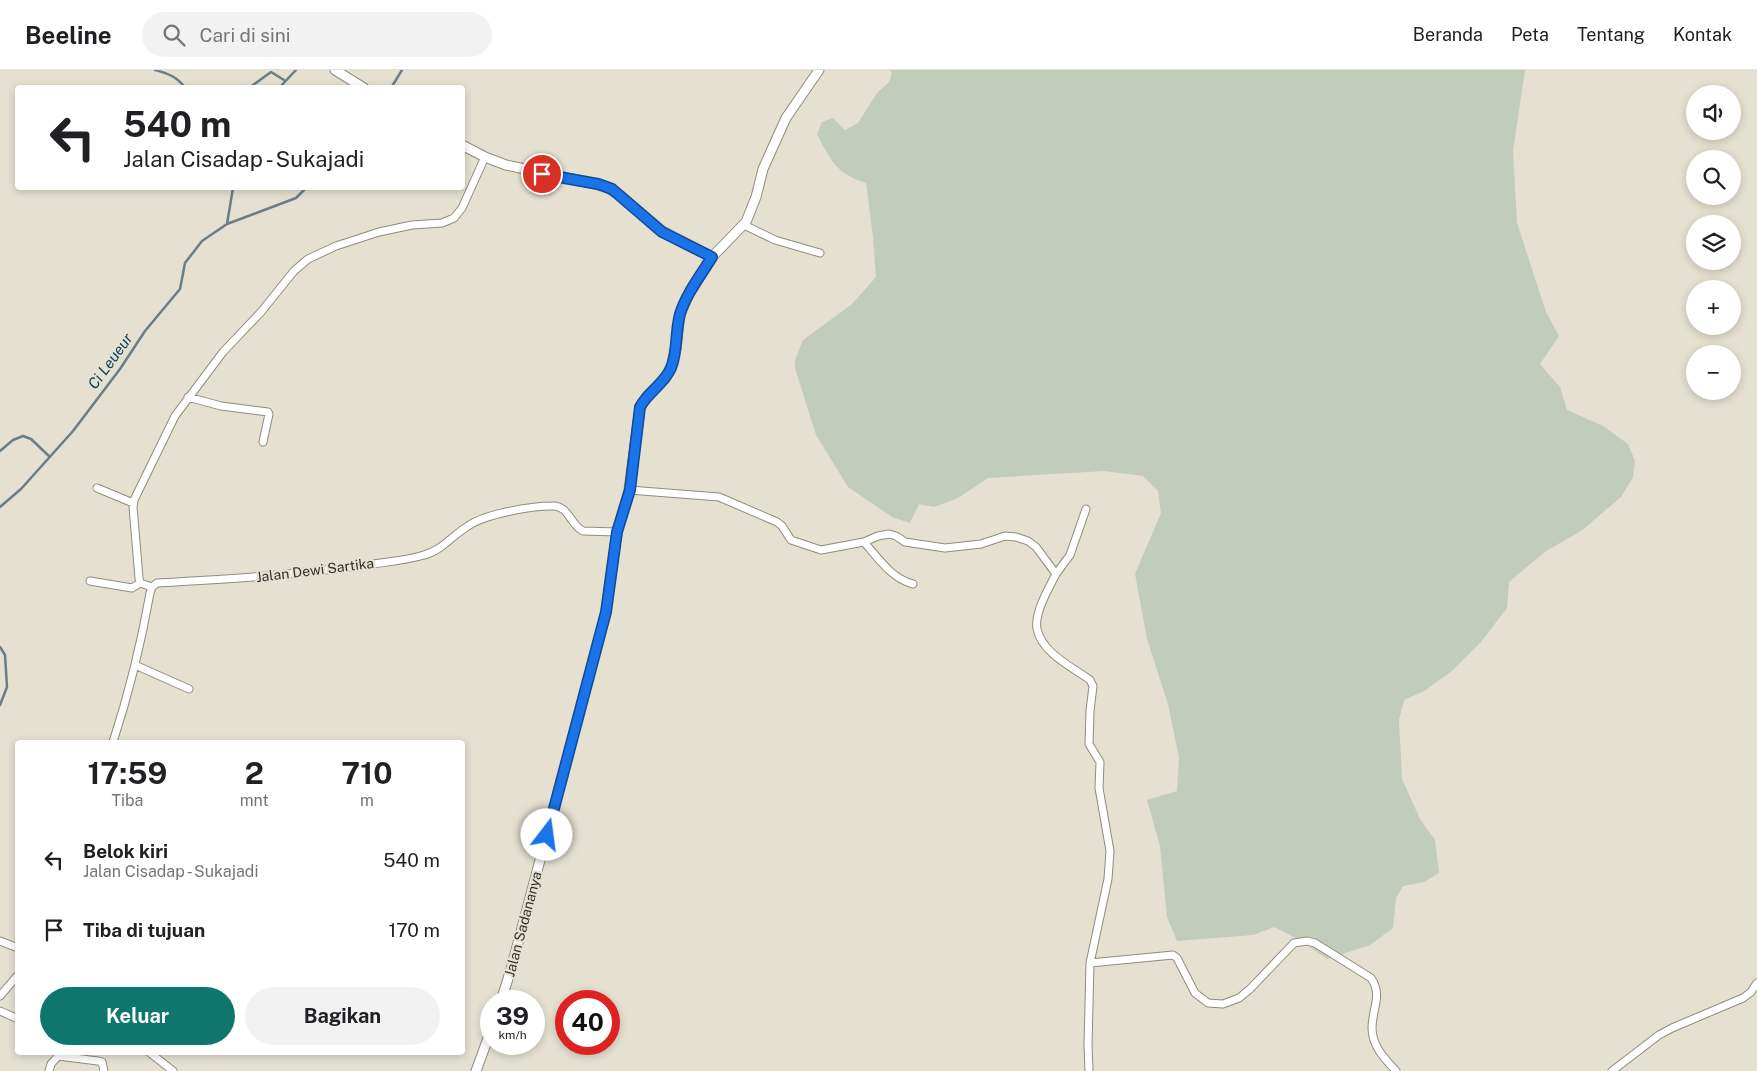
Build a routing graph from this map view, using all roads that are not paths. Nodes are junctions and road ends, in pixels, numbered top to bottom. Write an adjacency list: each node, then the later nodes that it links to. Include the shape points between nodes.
1 (335, 70): 3 (street)
2 (819, 70): 6 (street, Jalan Sadananya, via 786,118 763,169)
3 (359, 85)
4 (465, 147): 5 (street)
5 (485, 158): 8 (street, via 524,170 606,186 662,232); 9 (street, via 462,208 449,221 379,232 308,259 223,352)
6 (744, 226): 7 (street, via 781,242); 8 (street, Jalan Sadananya)
7 (820, 253)
8 (712, 257): 12 (street, Jalan Sadananya, via 680,314 676,349 669,372 640,407)
9 (188, 397): 10 (street, via 225,407 268,412); 13 (street, via 175,416)
10 (263, 442)
11 (97, 488): 13 (street)
12 (630, 490): 15 (street, Jalan Sadananya); 16 (street, via 725,498 777,522 791,540 818,550)
13 (133, 503): 19 (street)
14 (1086, 509): 17 (street, via 1070,555)
15 (617, 532): 21 (street, Jalan Dewi Sartika, via 578,529 564,510 556,506 530,508 474,522 437,550 420,556 263,578 157,583); 30 (street, Jalan Sadananya, via 606,612)
16 (864, 542): 17 (street, via 889,534 905,542 945,548 981,544 1005,536 1016,537 1036,547); 20 (street, via 888,570)
17 (1056, 574): 27 (street, via 1044,597 1037,629 1050,650 1094,686 1089,744 1100,762 1099,788 1110,851 1108,879)
18 (90, 581): 19 (street, via 132,588)
19 (140, 583): 21 (street)
20 (913, 584)
21 (152, 587): 22 (street)
22 (136, 665): 23 (street); 24 (street)
23 (189, 689)
24 (114, 740)
25 (0, 941): 26 (street)
26 (15, 947)
27 (1090, 963): 42 (street); 43 (street, via 1173,955 1195,993 1208,1002 1223,1004 1239,998 1250,989 1294,943 1315,943 1371,978 1375,984 1373,1036 1381,1053)
28 (15, 978): 31 (street)
29 (1757, 984): 44 (street, via 1743,998 1665,1032)
30 (504, 990)
31 (0, 996)
32 (0, 1011): 33 (street)
33 (15, 1018)
34 (58, 1055): 38 (street)
35 (65, 1055): 39 (street, via 102,1062)
36 (153, 1055): 40 (street)
37 (482, 1055): 41 (street)
38 (49, 1071)
39 (104, 1071)
40 (173, 1071)
41 (476, 1071)
42 (1090, 1071)
43 (1396, 1071)
44 (1612, 1071)

